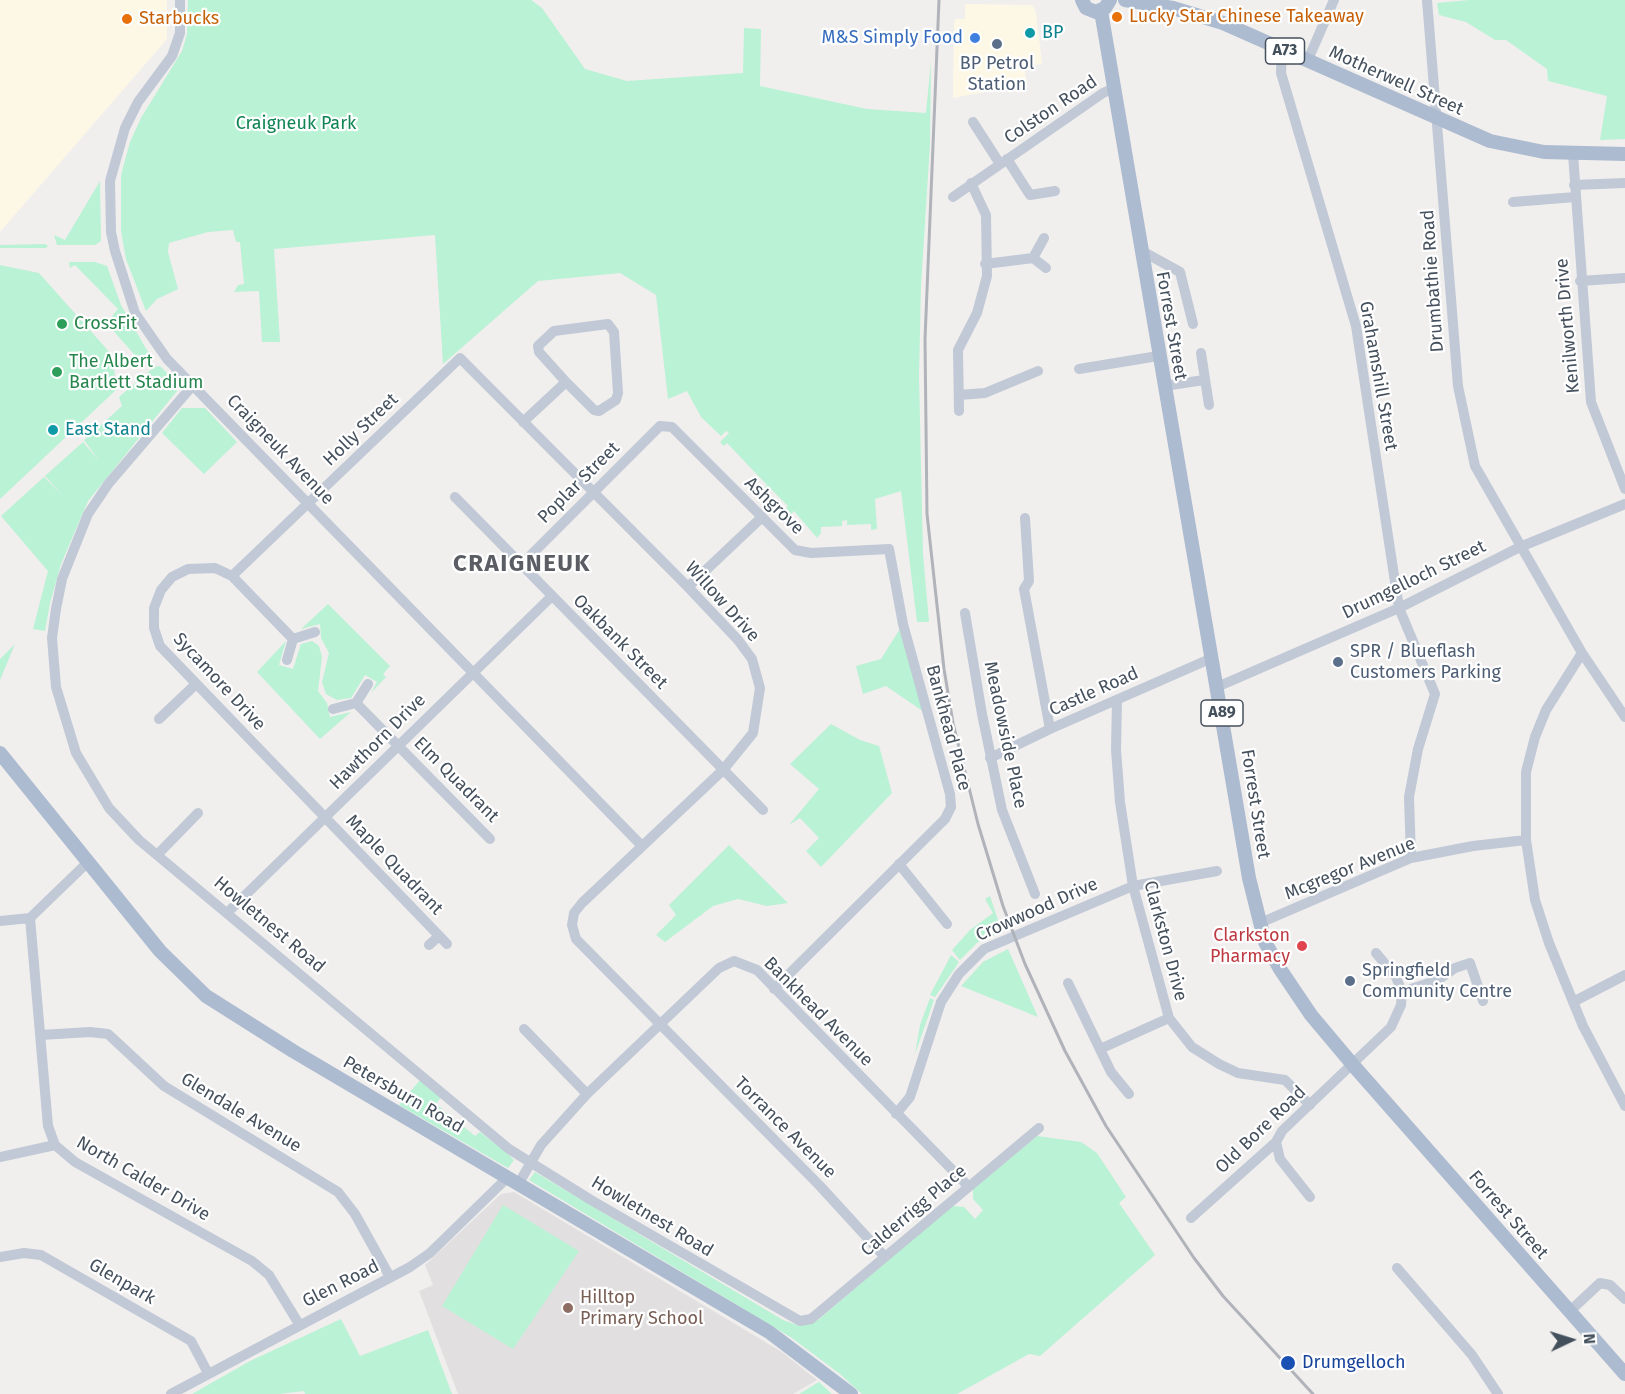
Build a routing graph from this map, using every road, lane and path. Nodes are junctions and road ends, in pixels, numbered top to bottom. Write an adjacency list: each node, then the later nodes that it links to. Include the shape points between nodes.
1 (180, 0): 36 (street, Craigneuk Avenue, via 180,33 172,56 138,102 116,153 110,209 114,251 135,313 167,359)
2 (1082, 0): 6 (main road, A89, via 1090,10)
3 (1125, 0): 7 (main road, Motherwell Street / A73, via 1207,17)
4 (1334, 0): 8 (street)
5 (1427, 0): 10 (street, Drumbathie Road)
6 (1106, 5): 9 (main road, Forrest Street / A89)
7 (1282, 50): 8 (main road, Motherwell Street / A73); 56 (street, Grahamshill Street, via 1281,72 1356,326)
8 (1306, 62): 10 (main road, Motherwell Street / A73)
9 (1114, 88): 14 (street, Colston Road); 22 (main road, Forrest Street / A89)
10 (1438, 120): 12 (main road, Motherwell Street / A73, via 1506,145); 50 (street, Drumbathie Road, via 1458,386 1475,466)
11 (973, 122): 14 (street)
12 (1573, 154): 13 (main road, Motherwell Street / A73); 18 (street, Kenilworth Drive)
13 (1625, 154)
14 (1004, 162): 15 (street, Colston Road); 17 (street, Colston Road, via 1030,195)
15 (971, 183): 19 (street, Colston Road); 24 (street, via 986,215)
16 (1625, 183): 18 (street)
17 (1055, 190)
18 (1574, 191): 20 (street); 27 (street, Kenilworth Drive)
19 (953, 197)
20 (1513, 202)
21 (1044, 238): 23 (street)
22 (1140, 250): 28 (street, via 1180,272); 30 (main road, Forrest Street / A89)
23 (1033, 258): 24 (street); 25 (street)
24 (985, 264): 38 (street, via 987,276 977,314 958,350)
25 (1046, 268)
26 (1625, 278): 27 (street)
27 (1580, 281): 43 (street, Kenilworth Drive, via 1590,402)
28 (1193, 324)
29 (1201, 352): 34 (street)
30 (1158, 356): 32 (street); 37 (main road, Forrest Street / A89)
31 (460, 358): 41 (street, Willow Drive); 46 (street, Holly Street)
32 (1079, 369)
33 (1038, 370): 38 (street, via 985,393)
34 (1204, 380): 37 (street); 39 (street)
35 (566, 382): 35 (street, via 538,346 554,331 608,324 613,327 616,400 608,408 594,410); 41 (street)
36 (194, 385): 46 (street, Craigneuk Avenue); 83 (street, Howletnest Road, via 109,483 88,514 62,579 52,638 56,687 76,753 109,808)
37 (1164, 386): 61 (main road, Forrest Street / A89)
38 (959, 395): 40 (street)
39 (1209, 405)
40 (959, 411)
41 (524, 422): 44 (street, Willow Drive)
42 (660, 426): 44 (street, Poplar Street); 48 (street, Ashgrove, via 672,428)
43 (1625, 489)
44 (594, 492): 52 (street, Poplar Street); 54 (street, Willow Drive)
45 (455, 497): 52 (street, Oakbank Street)
46 (309, 503): 53 (street, Holly Street); 63 (street, Craigneuk Avenue)
47 (1625, 504): 50 (street, Drumgelloch Street)
48 (761, 518): 51 (street, Ashgrove, via 795,550 811,553); 54 (street)
49 (1025, 518): 72 (street, via 1029,581 1024,589)
50 (1520, 547): 56 (street, Drumgelloch Street); 60 (street, Drumbathie Road)
51 (889, 549): 86 (street, Bankhead Place, via 903,624 951,801 945,819)
52 (522, 564): 55 (street, Oakbank Street)
53 (232, 576): 59 (street); 64 (street, Sycamore Drive, via 215,568 188,569 166,582 157,599 155,636)
54 (688, 587): 76 (street, Willow Drive, via 752,659 760,688 753,733)
55 (551, 597): 63 (street, Hawthorn Drive); 76 (street, Oakbank Street)
56 (1399, 608): 66 (street, Drumgelloch Street); 84 (street, Grahamshill Street, via 1435,694 1408,796)
57 (965, 613): 75 (street, Meadowside Place)
58 (315, 632): 59 (street)
59 (293, 639): 62 (street)
60 (1582, 653): 70 (street, Drumbathie Road); 81 (street, via 1546,710 1535,737 1526,772)
61 (1212, 658): 66 (main road, Forrest Street / A89); 67 (street, Castle Road)
62 (287, 660)
63 (473, 671): 73 (street, Hawthorn Drive); 82 (street, Craigneuk Avenue)
64 (195, 684): 71 (street); 79 (street, Sycamore Drive)
65 (368, 684): 68 (street)
66 (1217, 687): 93 (main road, Forrest Street / A89)
67 (1117, 700): 72 (street, Castle Road); 88 (street, Clarkston Drive, via 1120,802)
68 (356, 703): 69 (street); 73 (street, Elm Quadrant)
69 (333, 709)
70 (1625, 717)
71 (159, 719)
72 (1050, 729): 75 (street, Castle Road)
73 (398, 745): 79 (street, Hawthorn Drive); 80 (street, Elm Quadrant)
74 (0, 753): 85 (main road, Petersburn Road)
75 (990, 758): 89 (street, Meadowside Place, via 1002,810)
76 (723, 770): 77 (street, Oakbank Street); 82 (street, Willow Drive)
77 (763, 810)
78 (198, 813): 83 (street)
79 (325, 818): 90 (street, Hawthorn Drive); 95 (street, Maple Quadrant, via 443,940)
80 (490, 838)
81 (1526, 840): 84 (street, Mcgregor Avenue); 102 (street, via 1535,900)
82 (641, 845): 104 (street, Willow Drive, via 582,903 572,924 576,939)
83 (158, 854): 90 (street, Howletnest Road)
84 (1411, 858): 93 (street, Mcgregor Avenue)
85 (88, 862): 91 (street); 119 (main road, Petersburn Road, via 160,951 207,996 293,1052)
86 (899, 864): 94 (street); 99 (street, Bankhead Place)
87 (1217, 871): 88 (street, Crowwood Drive)
88 (1133, 886): 103 (street, Clarkston Drive); 113 (street, Crowwood Drive, via 978,953 950,987 936,1012 910,1096)
89 (1035, 894)
90 (228, 912): 118 (street, Howletnest Road, via 509,1149)
91 (30, 918): 92 (street); 106 (street, North Calder Drive)
92 (0, 921)
93 (1260, 923): 108 (main road, Forrest Street / A89, via 1280,969 1311,1015)
94 (947, 924)
95 (429, 945)
96 (1376, 953): 100 (street, via 1396,977)
97 (1625, 975): 102 (street)
98 (1068, 983): 107 (street)
99 (774, 989): 104 (street, Bankhead Avenue, via 750,965 726,963); 113 (street, Bankhead Avenue)
100 (1401, 992): 101 (street, via 1438,980 1470,963); 108 (street, Old Bore Road, via 1401,1005 1391,1027)
101 (1483, 1001)
102 (1573, 1002): 112 (street)
103 (1169, 1018): 107 (street); 111 (street, Clarkston Drive, via 1192,1047 1219,1064 1238,1073 1285,1080)
104 (658, 1024): 109 (street, Bankhead Avenue); 124 (street, Torrance Avenue)
105 (524, 1029): 109 (street)
106 (41, 1035): 116 (street, North Calder Drive, via 48,1126); 126 (street, Glendale Avenue, via 108,1034 164,1086 338,1192 355,1214)
107 (1100, 1049): 110 (street, via 1111,1072)
108 (1353, 1065): 111 (street, Old Bore Road); 128 (main road, Forrest Street / A89)
109 (586, 1094): 118 (street, Bankhead Avenue)
110 (1129, 1094)
111 (1310, 1105): 115 (street, Old Bore Road, via 1282,1131)
112 (1625, 1106)
113 (896, 1114): 120 (street, Bankhead Avenue)
114 (1039, 1128): 120 (street, Calderrigg Place)
115 (1276, 1142): 121 (street, via 1280,1159); 122 (street, Old Bore Road)
116 (55, 1145): 117 (street); 130 (street, North Calder Drive, via 75,1162 252,1261 269,1275)
117 (0, 1157)
118 (531, 1160): 119 (street, Bankhead Avenue); 129 (street, Howletnest Road, via 780,1312 800,1321)
119 (513, 1180): 126 (street, Glen Road, via 430,1253); 134 (main road, Petersburn Road, via 769,1332)
120 (968, 1186): 124 (street, Calderrigg Place)
121 (1310, 1197)
122 (1191, 1218)
123 (0, 1257): 131 (street, Glenpark, via 41,1255 191,1341)
124 (885, 1257): 129 (street, Calderrigg Place)
125 (1397, 1268): 135 (street, via 1472,1355)
126 (390, 1277): 130 (street, Glen Road)
127 (1625, 1299): 128 (street, via 1610,1285 1600,1283)
128 (1570, 1311): 132 (main road, Forrest Street / A89)
129 (811, 1319)
130 (299, 1324): 131 (street, Glen Road)
131 (208, 1373): 133 (street, Glen Road)
132 (1625, 1374)
133 (171, 1394)
134 (851, 1394)
135 (1498, 1394)

